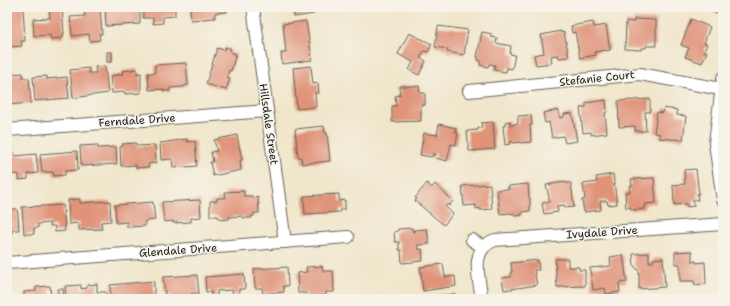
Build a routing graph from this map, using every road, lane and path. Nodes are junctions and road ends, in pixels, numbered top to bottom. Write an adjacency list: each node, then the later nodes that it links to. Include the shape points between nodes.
1 (253, 7): 4 (street, Hillsdale Street)
2 (722, 86): 3 (street, Stefanie Court, via 640,74); 6 (street, via 715,143)
3 (469, 91)
4 (267, 111): 5 (street, Ferndale Drive); 10 (street, Hillsdale Street)
5 (7, 130)
6 (723, 200)
7 (723, 224): 11 (street, Ivydale Drive, via 500,239 491,241)
8 (348, 237): 10 (street, Glendale Drive)
9 (472, 240): 11 (street)
10 (285, 242): 12 (street, Glendale Drive)
11 (483, 247): 13 (street, via 478,261)
12 (7, 263)
13 (482, 299)

